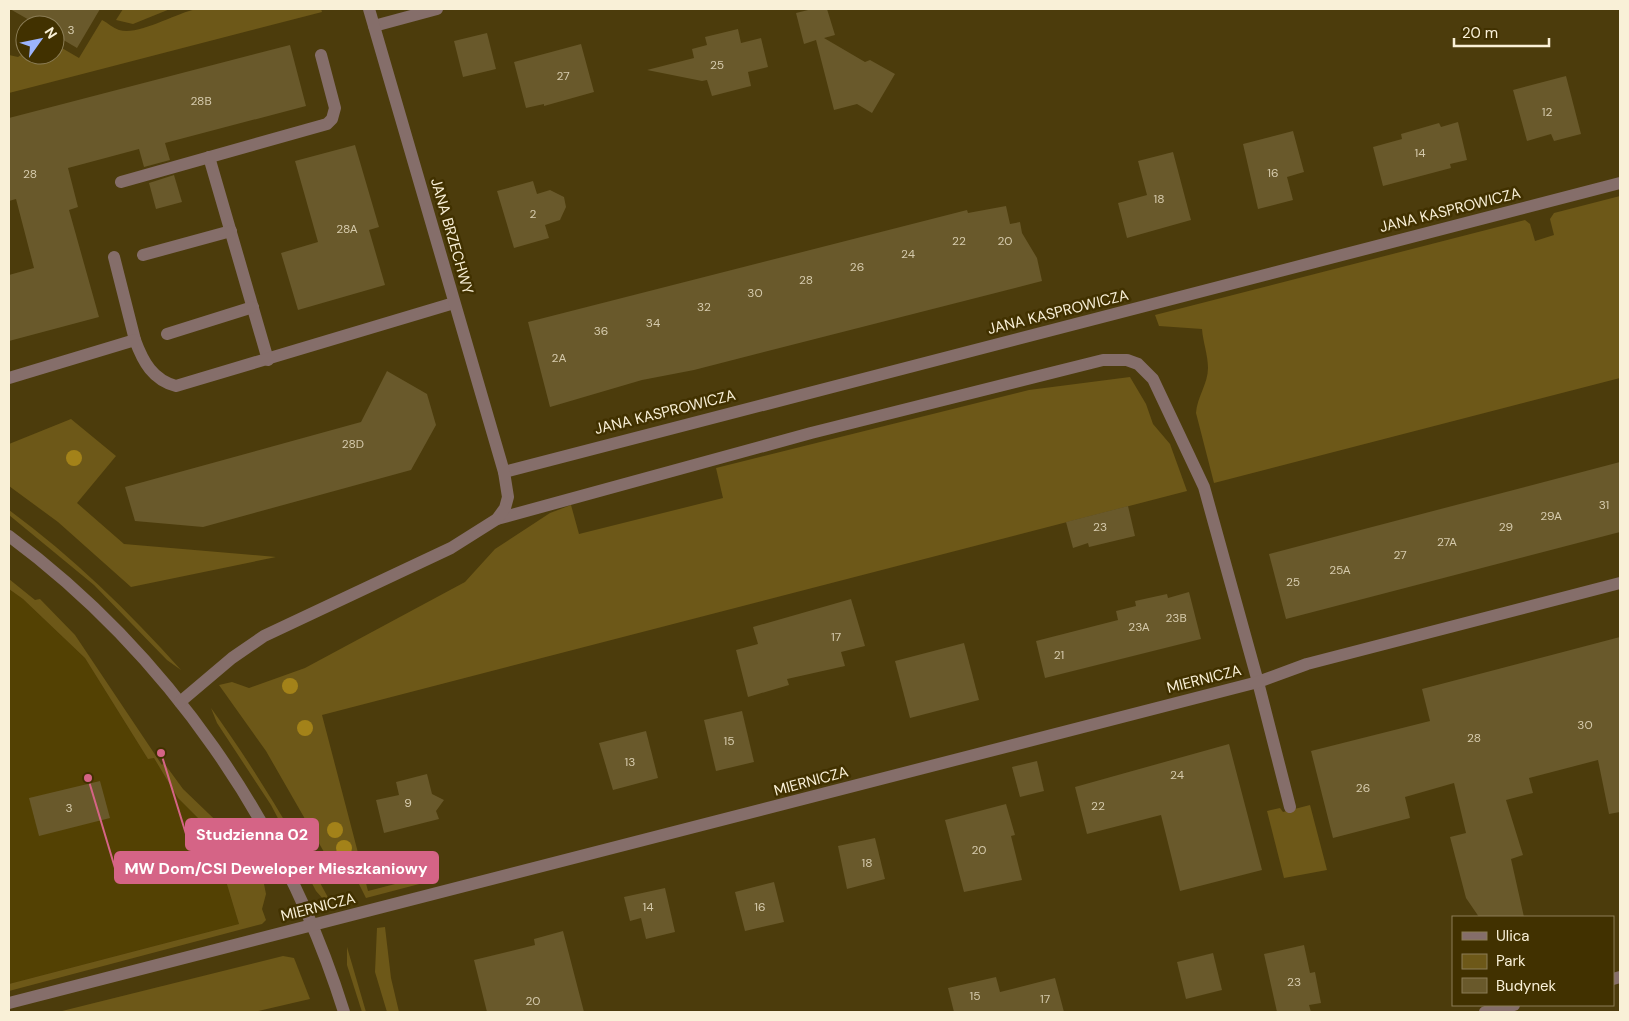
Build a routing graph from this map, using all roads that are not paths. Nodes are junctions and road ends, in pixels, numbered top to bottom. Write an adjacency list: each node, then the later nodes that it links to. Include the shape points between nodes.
1 (369, 9): 3 (street, JANA BRZECHWY)
2 (436, 9): 3 (street)
3 (374, 26): 11 (street, JANA BRZECHWY)
4 (321, 55): 5 (street, via 335,108 332,120)
5 (209, 157): 6 (street); 8 (street)
6 (120, 182)
7 (1620, 183): 17 (street, JANA KASPROWICZA)
8 (230, 231): 9 (street); 12 (street)
9 (144, 255)
10 (114, 258): 14 (street)
11 (454, 303): 15 (street); 17 (street, JANA BRZECHWY)
12 (253, 307): 13 (street); 15 (street)
13 (167, 334)
14 (135, 340): 15 (street, via 146,366 166,383 176,386); 16 (street)
15 (268, 360)
16 (9, 378)
17 (504, 472): 18 (street, JANA BRZECHWY, via 508,497 506,508)
18 (498, 519): 21 (street, via 811,433 1103,360 1127,360 1138,364 1154,378 1204,487); 22 (street, via 450,548 264,636)
19 (9, 536): 22 (street, via 57,574 106,620)
20 (1620, 583): 21 (street, MIERNICZA, via 1307,664)
21 (1258, 682): 23 (street); 24 (street, MIERNICZA)
22 (180, 702): 24 (street, via 252,805)
23 (1290, 807)
24 (313, 925): 25 (street, MIERNICZA); 27 (street)
25 (9, 1003)
26 (1510, 1006): 28 (street)
27 (344, 1012)
28 (1485, 1012)

